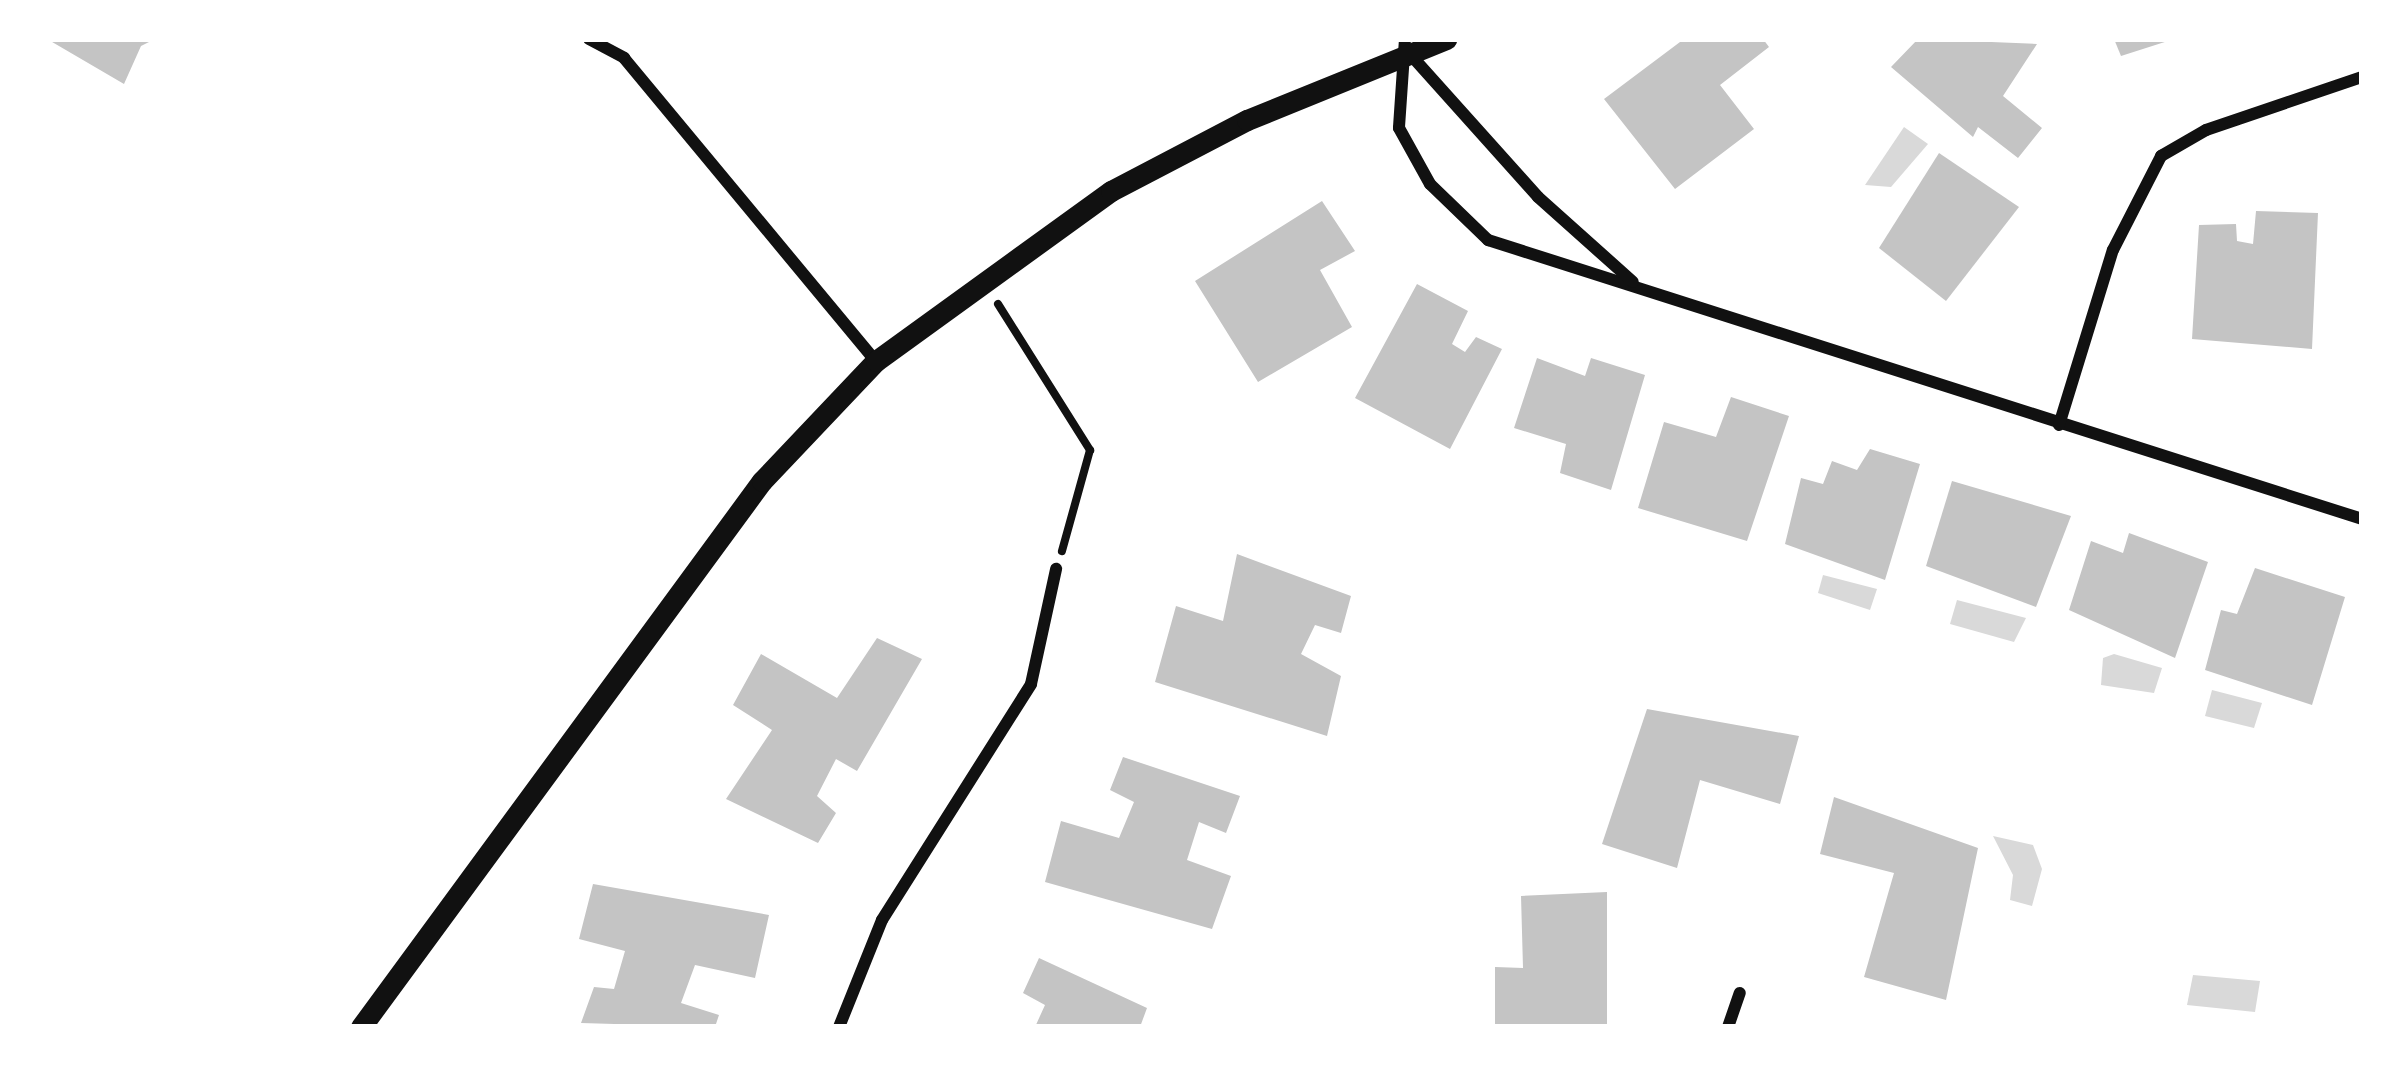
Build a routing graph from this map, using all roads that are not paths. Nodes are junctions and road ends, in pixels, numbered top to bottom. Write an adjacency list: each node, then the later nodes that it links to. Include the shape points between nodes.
1 (589, 39): 6 (street, via 624,58)
2 (1446, 39): 3 (street)
3 (1406, 46): 5 (street, via 1538,197); 5 (street, via 1399,128 1458,218 1515,254); 6 (street, via 1166,162 984,276)
4 (2362, 77): 7 (street, via 2206,130 2161,157 2113,250)
5 (1636, 284): 7 (street)
6 (876, 361): 11 (street, via 763,482)
7 (2059, 425): 8 (street)
8 (2362, 519)
9 (1056, 569): 12 (street, via 1031,684 882,920)
10 (1740, 993): 13 (street)
11 (361, 1027)
12 (839, 1027)
13 (1728, 1027)

